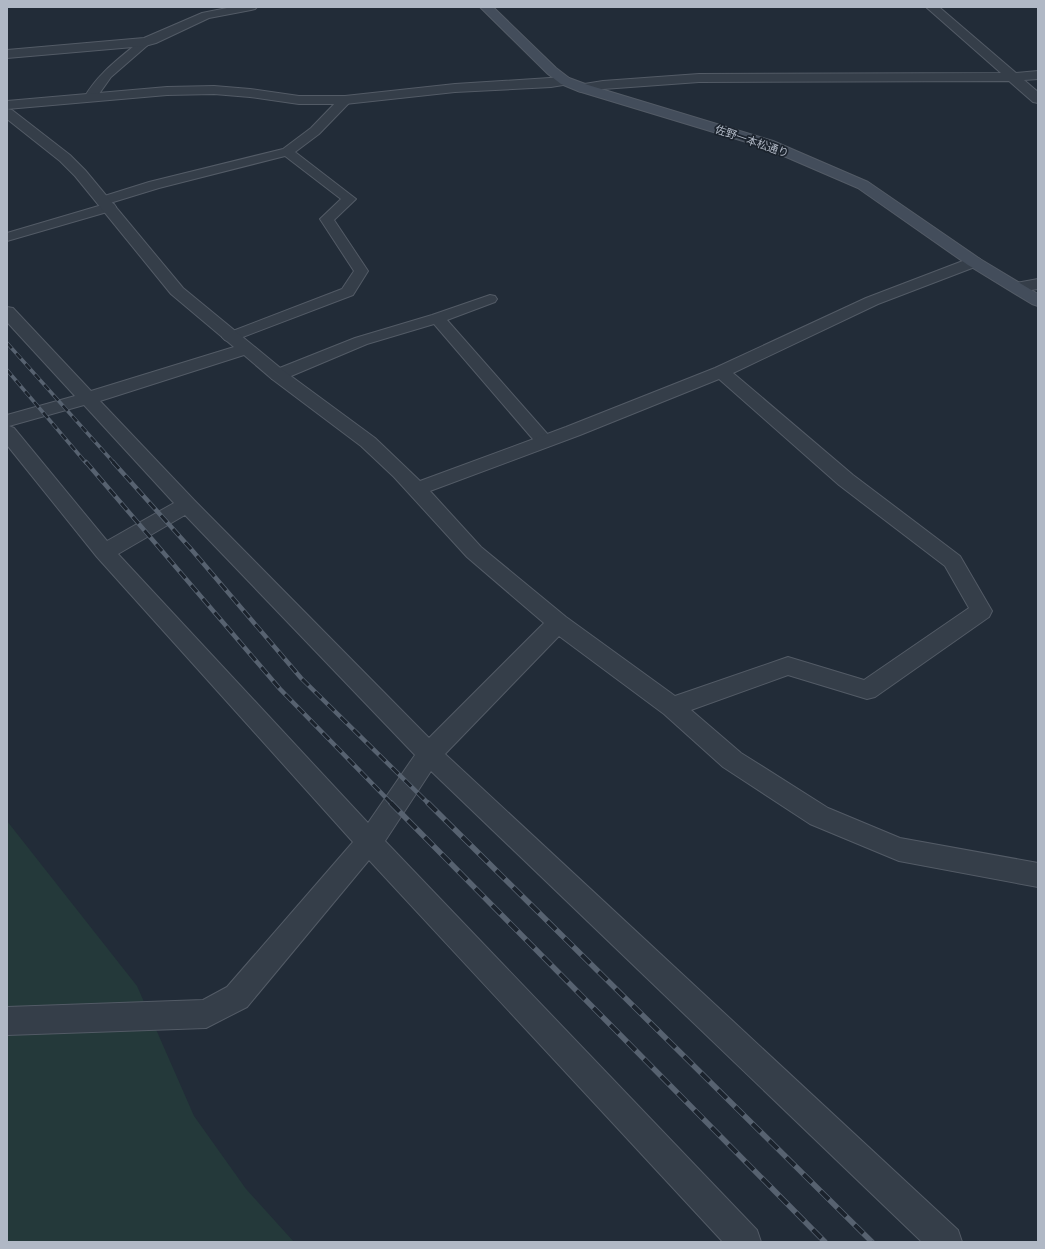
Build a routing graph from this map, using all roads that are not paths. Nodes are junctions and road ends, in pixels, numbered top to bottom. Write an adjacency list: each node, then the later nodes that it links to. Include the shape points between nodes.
1 (251, 7): 4 (street)
2 (486, 7): 9 (street, 佐野一本松通り)
3 (932, 7): 8 (street)
4 (205, 11): 5 (street)
5 (145, 42): 6 (street); 11 (lane, via 104,77 94,88)
6 (7, 54)
7 (1038, 75): 8 (street)
8 (1013, 77): 10 (street, via 699,78); 12 (street)
9 (565, 81): 10 (street, 佐野一本松通り); 13 (street, via 455,88)
10 (583, 88): 19 (street, 佐野一本松通り, via 768,144 863,185)
11 (90, 98): 13 (street, via 167,91 214,90 299,100); 14 (street)
12 (1038, 99)
13 (345, 100): 16 (lane, via 315,131)
14 (7, 105)
15 (7, 113): 17 (street, via 65,158)
16 (287, 152): 17 (lane, via 154,185); 26 (lane, via 349,198 327,219 361,271 348,292)
17 (106, 204): 18 (lane); 26 (street, via 177,291)
18 (7, 237)
19 (974, 262): 21 (street, 佐野一本松通り); 28 (street, via 872,301)
20 (1038, 284): 21 (street)
21 (1017, 287): 23 (street, 佐野一本松通り)
22 (490, 299): 25 (lane)
23 (1038, 301)
24 (7, 312): 30 (street)
25 (437, 318): 29 (lane, via 361,341); 33 (lane)
26 (230, 337): 27 (street)
27 (246, 349): 29 (street); 30 (street)
28 (721, 372): 33 (street); 38 (street, via 846,480 953,561 981,611 867,690 788,666)
29 (278, 375): 34 (street, via 368,442)
30 (86, 399): 31 (street); 35 (street)
31 (7, 421)
32 (7, 432): 36 (street)
33 (544, 441): 34 (street)
34 (416, 488): 37 (street, via 474,552)
35 (187, 505): 36 (street); 39 (street)
36 (104, 552): 40 (street)
37 (558, 623): 38 (street); 39 (street)
38 (672, 707): 41 (street, via 732,760 820,816 899,849)
39 (429, 754): 40 (street); 44 (street)
40 (369, 842): 42 (street, via 237,997 206,1014); 43 (street)
41 (1038, 875)
42 (7, 1021)
43 (745, 1242)
44 (946, 1242)

